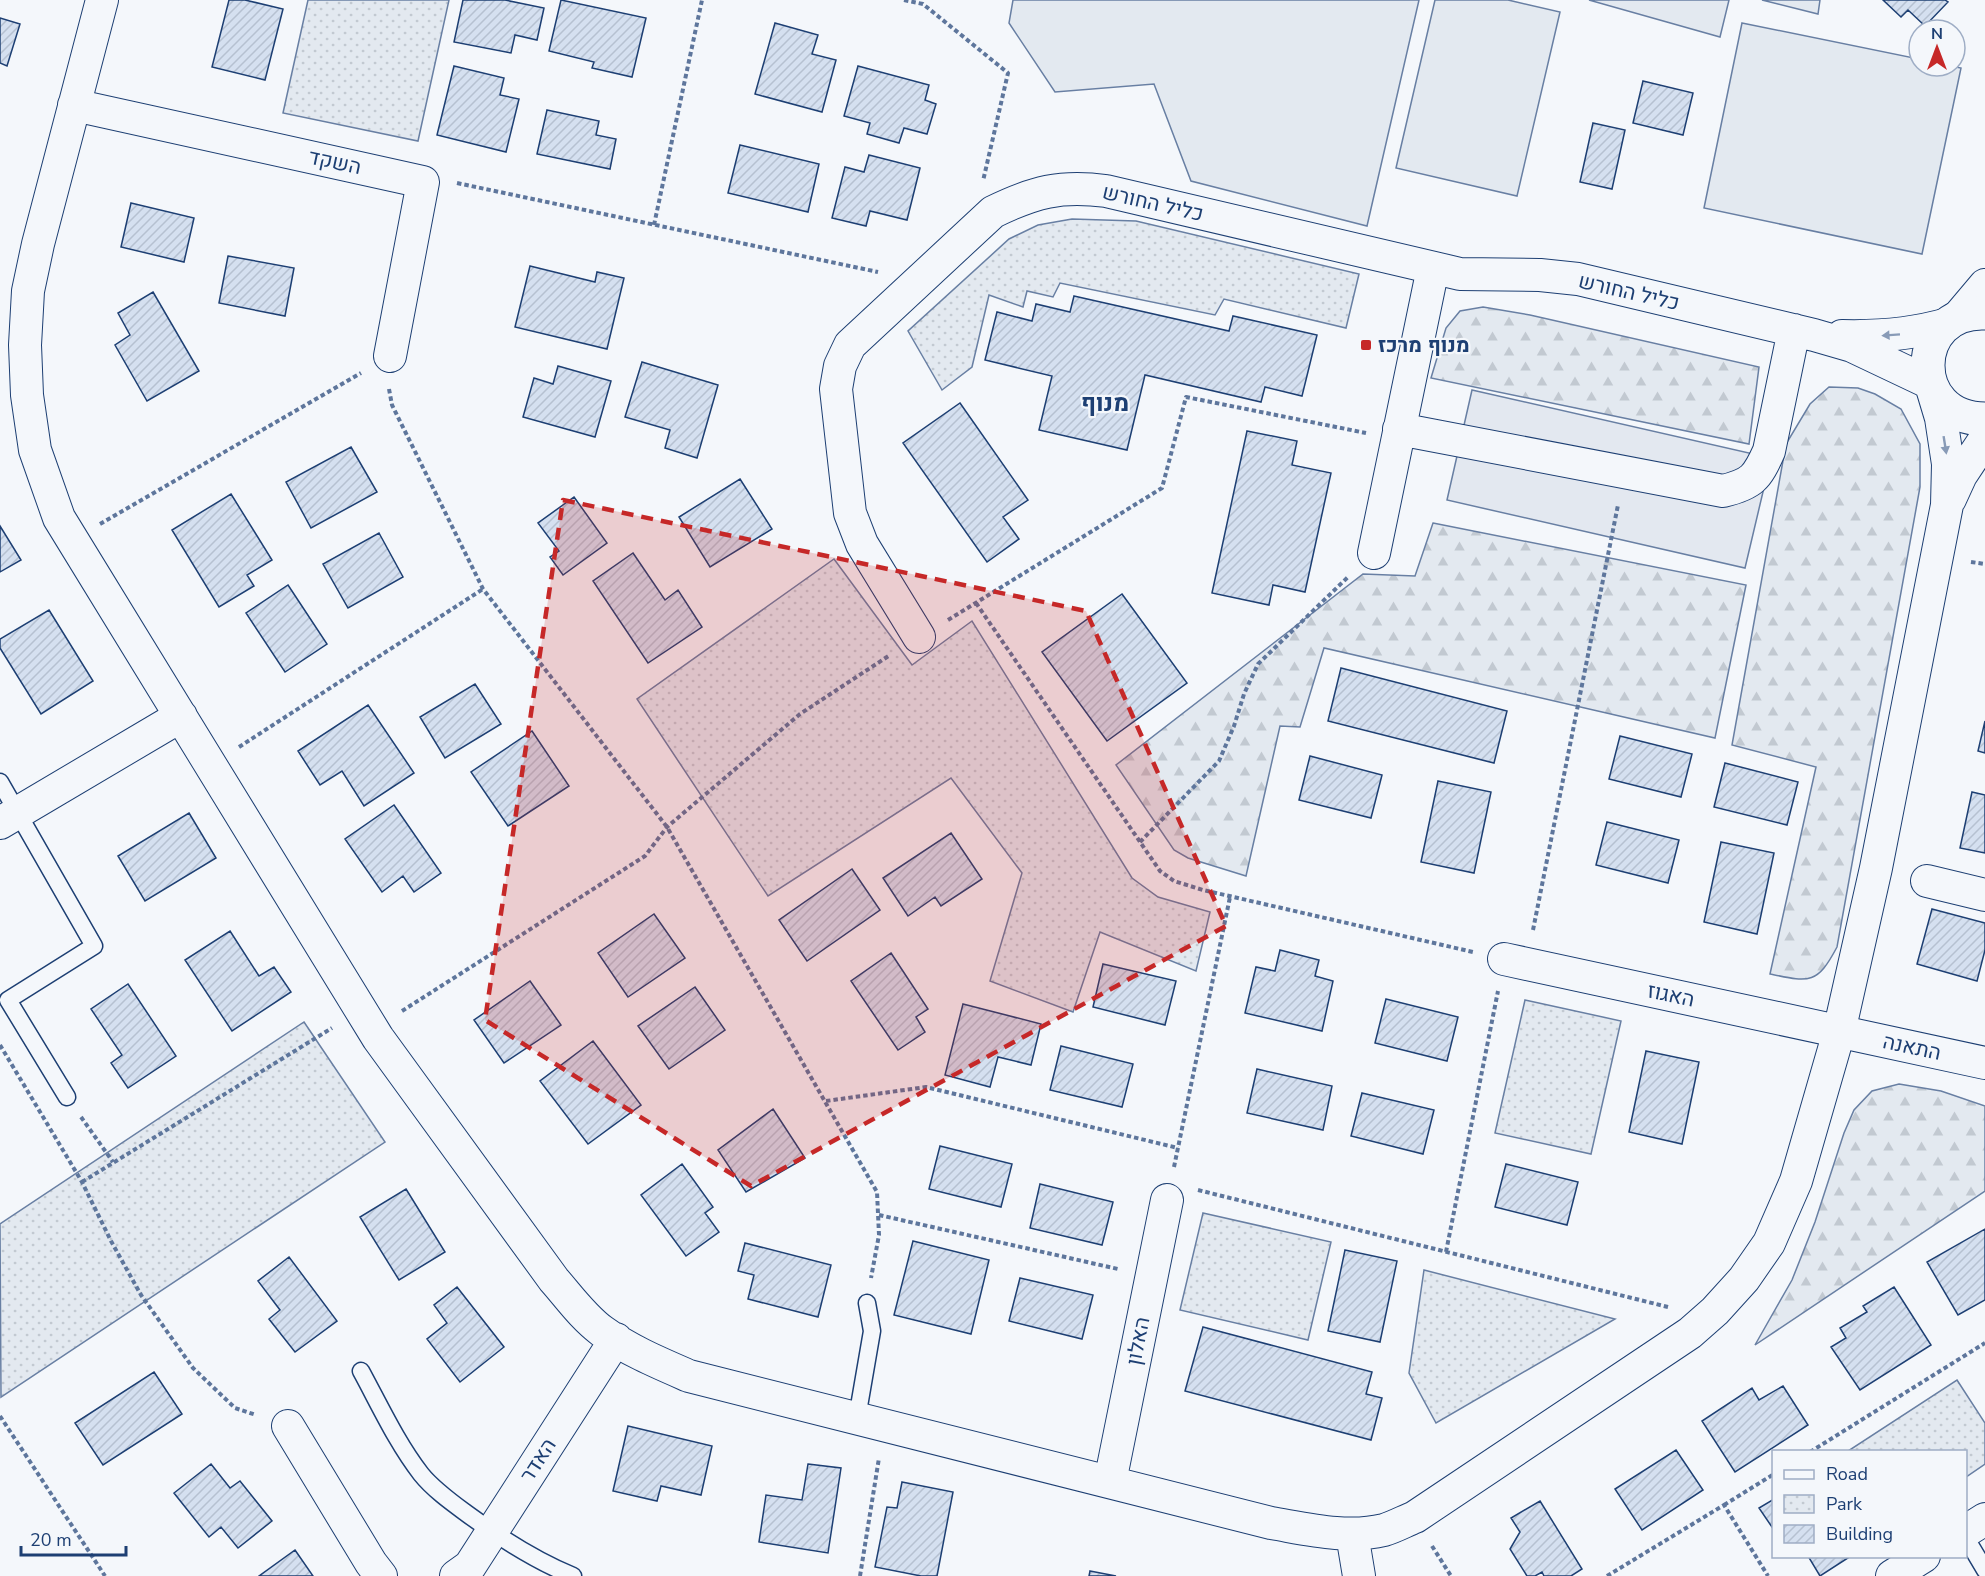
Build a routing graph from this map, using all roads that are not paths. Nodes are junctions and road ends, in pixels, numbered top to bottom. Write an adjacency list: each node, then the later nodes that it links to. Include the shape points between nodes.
1 (102, 0): 2 (street)
2 (74, 105): 7 (street, השקד, via 423,182); 15 (street, via 28,291 27,395 35,450 59,518)
3 (1433, 268): 6 (street, כליל החורש, via 1460,274 1578,279); 10 (street); 14 (street, כליל החורש, via 1106,191 1052,190 1019,199 993,212 850,345 840,366 836,389 850,513 862,544)
4 (1985, 285): 5 (street)
5 (1964, 318): 6 (street, כליל החורש, one-way to 6, via 1905,334); 8 (street, via 1934,339 1928,354)
6 (1804, 332): 8 (street, כליל החורש, via 1852,346); 10 (street, via 1768,451 1754,480 1740,487 1723,491)
7 (390, 356)
8 (1931, 385): 9 (street, via 1942,403 1956,413); 12 (street, one-way to 12, via 1948,464)
9 (1985, 419)
10 (1398, 434): 13 (street)
11 (1985, 439): 12 (street, via 1961,475)
12 (1947, 506): 21 (street, via 1876,868)
13 (1374, 553)
14 (920, 637)
15 (181, 716): 17 (street); 26 (street, via 367,1020 444,1131 554,1280 601,1330)
16 (0, 782): 17 (lane)
17 (9, 818): 23 (lane, via 94,946 8,1000)
18 (1927, 880): 19 (street)
19 (1985, 895)
20 (1515, 961): 21 (street, האגוז)
21 (1839, 1032): 22 (street, התאנה); 34 (street, via 1796,1180 1769,1243 1744,1279 1708,1317 1690,1333 1414,1517 1384,1529)
22 (1985, 1063)
23 (67, 1097)
24 (1169, 1192): 30 (street, האלון)
25 (867, 1303): 28 (lane, via 872,1331)
26 (616, 1339): 28 (street, via 689,1376); 33 (street, האדר)
27 (361, 1371): 33 (lane, via 422,1476)
28 (871, 1422): 30 (street)
29 (288, 1426): 38 (street)
30 (1110, 1482): 34 (street, via 1271,1523)
31 (1985, 1519): 32 (street)
32 (1967, 1530)
33 (492, 1532): 39 (street, האדר, via 470,1566); 40 (lane, via 545,1565)
34 (1352, 1534): 41 (street)
35 (1967, 1541): 37 (lane)
36 (1922, 1558): 42 (street)
37 (1985, 1570)
38 (381, 1576)
39 (456, 1576)
40 (573, 1576)
41 (1359, 1576)
42 (1892, 1576)

